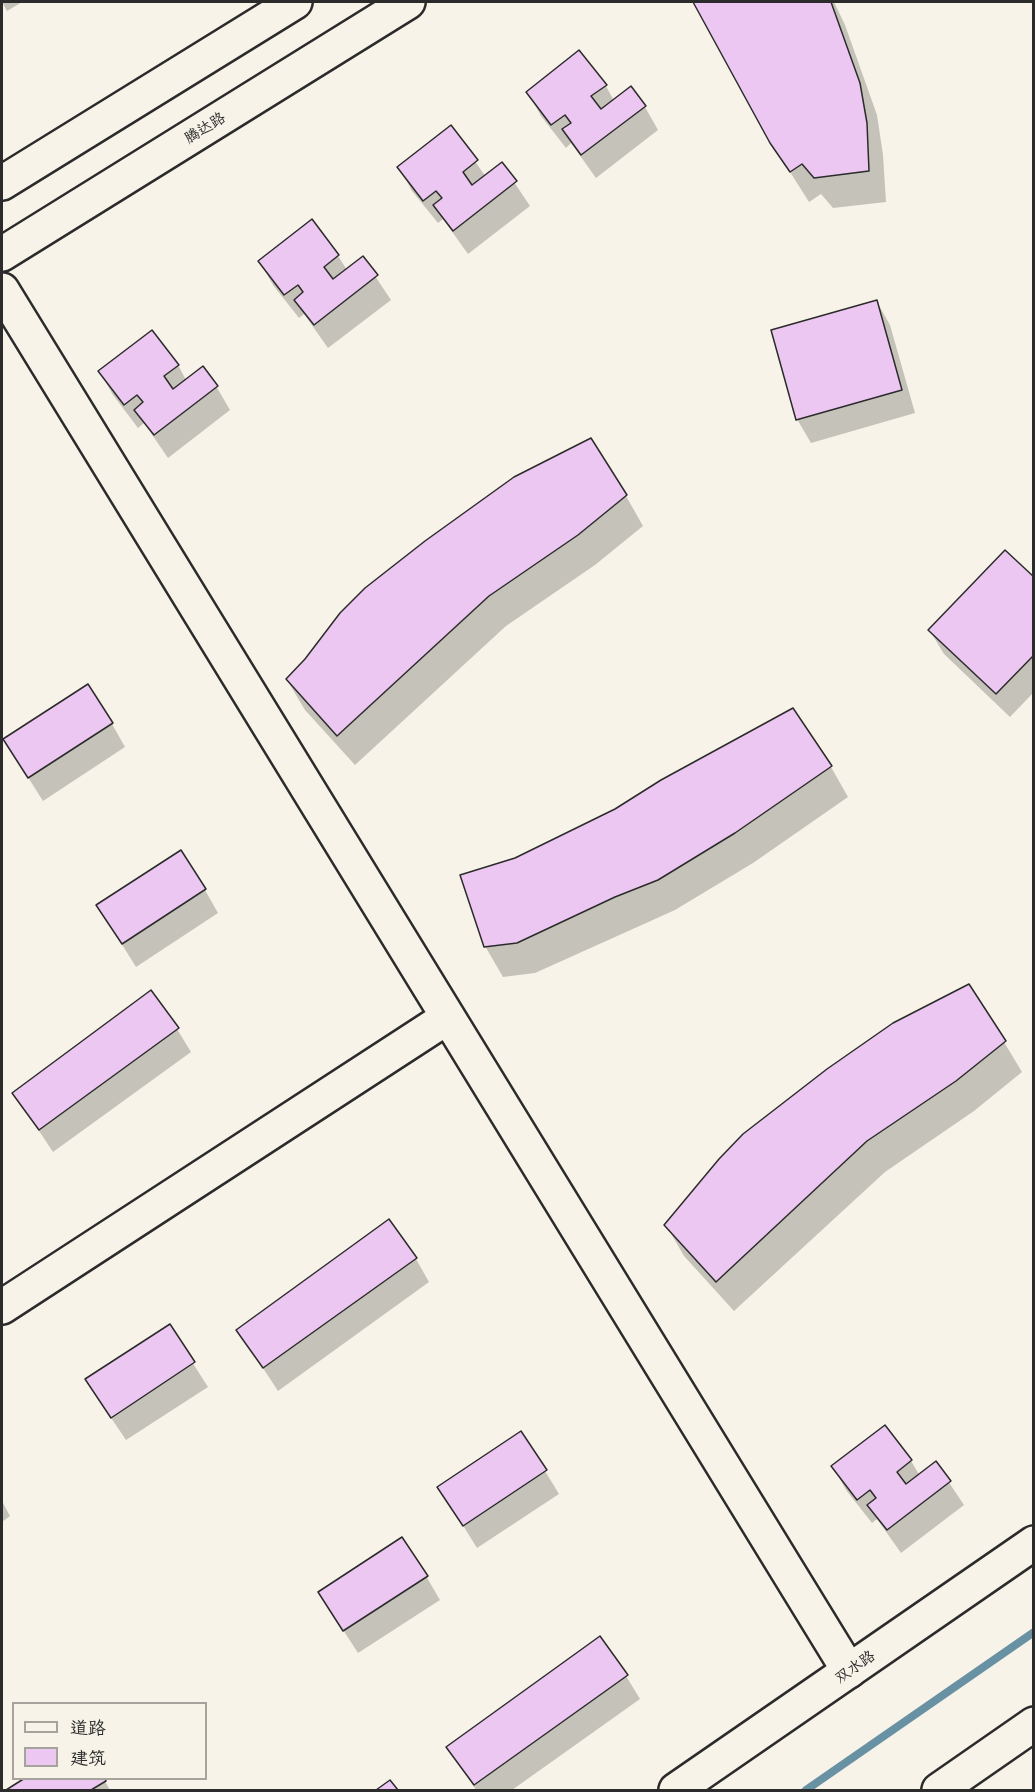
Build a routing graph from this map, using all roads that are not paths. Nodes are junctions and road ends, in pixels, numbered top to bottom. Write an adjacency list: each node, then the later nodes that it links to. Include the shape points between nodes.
1 (295, 2): 3 (street)
2 (408, 2): 4 (street, 腾达路)
3 (2, 183)
4 (2, 254)
5 (2, 290): 6 (street)
6 (448, 1017): 7 (street); 9 (street)
7 (2, 1307)
8 (1034, 1544): 9 (street, 双水路)
9 (849, 1671): 12 (street, 双水路)
10 (1034, 1724): 11 (street)
11 (951, 1787)
12 (676, 1791)

